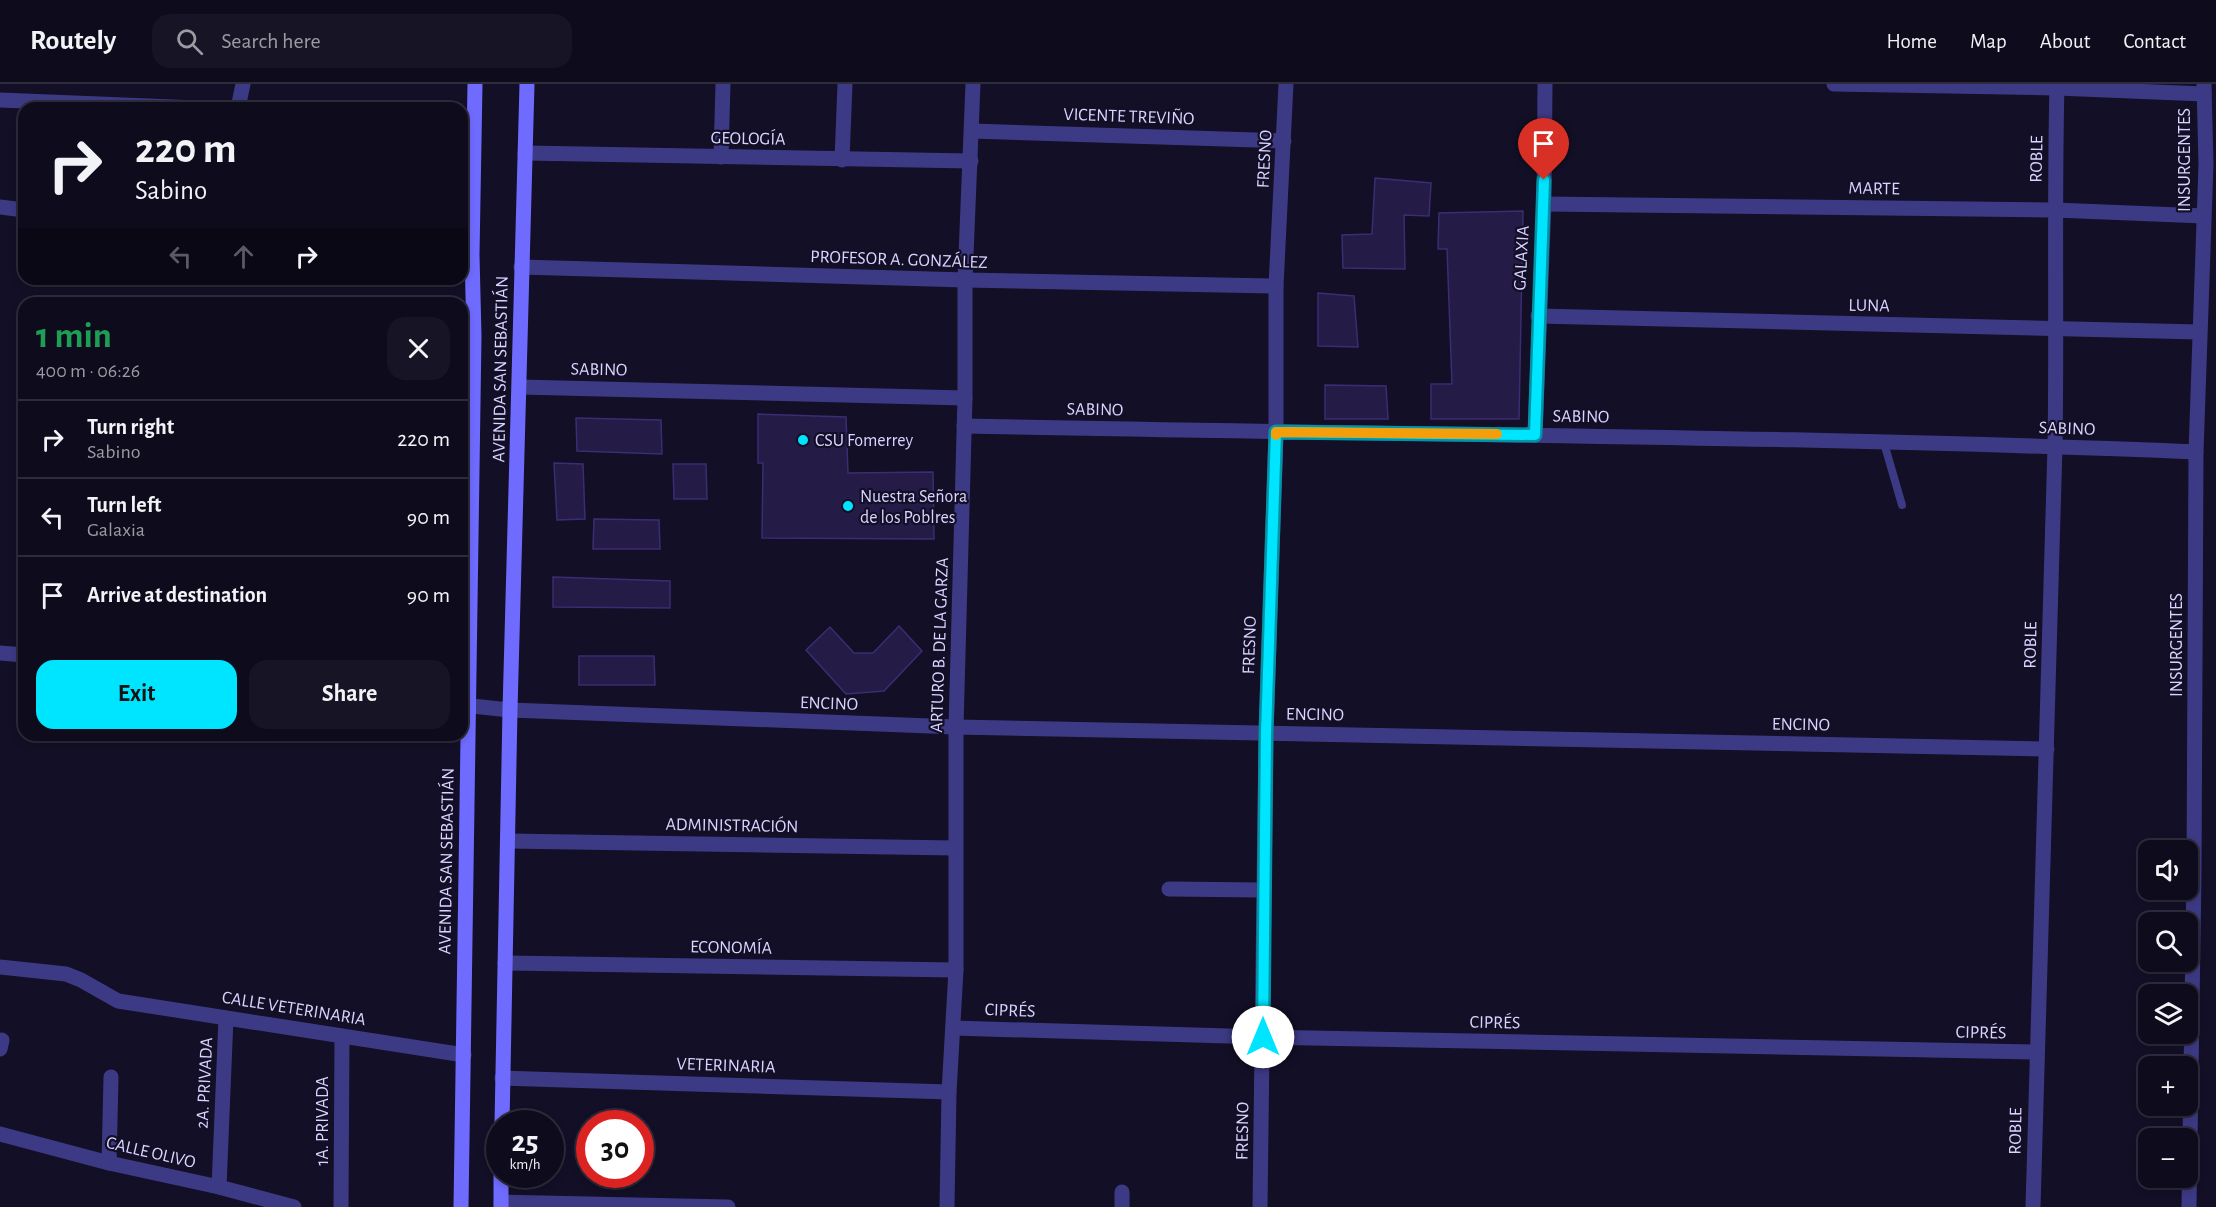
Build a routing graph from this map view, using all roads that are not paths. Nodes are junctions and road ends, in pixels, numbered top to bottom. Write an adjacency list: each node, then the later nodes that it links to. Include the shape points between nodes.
1 (243, 84): 14 (street)
2 (475, 84): 15 (main road, AVENIDA SAN SEBASTIÁN)
3 (527, 84): 18 (main road, AVENIDA SAN SEBASTIÁN)
4 (723, 84): 19 (street)
5 (845, 84): 20 (street)
6 (973, 84): 16 (street, ARTURO B. DE LA GARZA)
7 (1286, 84): 17 (street, FRESNO)
8 (1545, 84): 22 (street, GALAXIA)
9 (1834, 84): 10 (street)
10 (2057, 86): 11 (street); 25 (street, ROBLE)
11 (2204, 89): 26 (street, INSURGENTES)
12 (0, 100): 13 (street)
13 (50, 102)
14 (239, 102)
15 (468, 131)
16 (972, 131): 17 (street, VICENTE TREVIÑO); 21 (street, ARTURO B. DE LA GARZA)
17 (1284, 141): 30 (street, FRESNO)
18 (525, 153): 19 (street, GEOLOGÍA); 28 (main road, AVENIDA SAN SEBASTIÁN)
19 (721, 157): 20 (street, GEOLOGÍA)
20 (842, 160): 21 (street, GEOLOGÍA)
21 (970, 161): 29 (street, ARTURO B. DE LA GARZA)
22 (1544, 204): 25 (street, MARTE); 31 (street, GALAXIA)
23 (0, 207): 24 (street)
24 (18, 209)
25 (2055, 210): 26 (street, MARTE); 32 (street, ROBLE)
26 (2204, 216): 33 (street, INSURGENTES)
27 (468, 266): 43 (main road, AVENIDA SAN SEBASTIÁN, via 474,336)
28 (522, 267): 29 (street, PROFESOR A. GONZÁLEZ); 34 (main road, AVENIDA SAN SEBASTIÁN)
29 (965, 280): 30 (street, PROFESOR A. GONZÁLEZ); 35 (street, ARTURO B. DE LA GARZA)
30 (1276, 286): 37 (street, FRESNO)
31 (1538, 316): 32 (street, LUNA); 38 (street, GALAXIA)
32 (2057, 329): 33 (street, LUNA); 40 (street, ROBLE)
33 (2199, 332): 41 (street, INSURGENTES)
34 (520, 387): 35 (street, SABINO); 47 (main road, AVENIDA SAN SEBASTIÁN)
35 (965, 398): 36 (street, ARTURO B. DE LA GARZA)
36 (964, 426): 37 (street, SABINO); 48 (street, ARTURO B. DE LA GARZA)
37 (1276, 432): 38 (street, SABINO); 49 (street, FRESNO)
38 (1535, 435): 39 (street, SABINO)
39 (1884, 443): 40 (street, SABINO); 42 (lane)
40 (2055, 446): 41 (street, SABINO); 51 (street, ROBLE)
41 (2196, 452): 81 (street, INSURGENTES)
42 (1902, 505)
43 (468, 557)
44 (0, 653): 45 (street)
45 (18, 654)
46 (468, 705): 47 (street, ENCINO)
47 (510, 710): 48 (street, ENCINO); 52 (main road, AVENIDA SAN SEBASTIÁN)
48 (956, 727): 49 (street, ENCINO); 53 (street, ARTURO B. DE LA GARZA)
49 (1266, 733): 51 (street, ENCINO); 55 (street, FRESNO)
50 (464, 741): 64 (main road, AVENIDA SAN SEBASTIÁN)
51 (2047, 749): 63 (street, ROBLE)
52 (508, 841): 53 (street, ADMINISTRACIÓN); 56 (main road, AVENIDA SAN SEBASTIÁN)
53 (955, 848): 58 (street, ARTURO B. DE LA GARZA)
54 (1169, 889): 55 (street)
55 (1263, 890): 62 (street, FRESNO)
56 (505, 963): 58 (street, ECONOMÍA); 66 (main road, AVENIDA SAN SEBASTIÁN)
57 (0, 967): 59 (street, CALLE VETERINARIA, via 66,974 118,1001)
58 (956, 970): 60 (street, ARTURO B. DE LA GARZA)
59 (226, 1018): 61 (street, CALLE VETERINARIA); 71 (street, 2A. PRIVADA)
60 (953, 1028): 62 (street, CIPRÉS); 67 (street, ARTURO B. DE LA GARZA)
61 (342, 1036): 64 (street, CALLE VETERINARIA); 75 (street, 1A. PRIVADA)
62 (1263, 1037): 63 (street, CIPRÉS); 79 (street, FRESNO)
63 (2037, 1052): 80 (street, ROBLE)
64 (464, 1055): 76 (main road, AVENIDA SAN SEBASTIÁN)
65 (111, 1077): 70 (street)
66 (502, 1078): 67 (street, VETERINARIA); 68 (main road, AVENIDA SAN SEBASTIÁN)
67 (949, 1092): 78 (street, ARTURO B. DE LA GARZA)
68 (502, 1110)
69 (0, 1134): 70 (street, CALLE OLIVO)
70 (109, 1163): 71 (street, CALLE OLIVO)
71 (219, 1187): 74 (street, CALLE OLIVO)
72 (501, 1188): 73 (main road)
73 (501, 1204): 77 (street)
74 (294, 1207)
75 (341, 1207)
76 (461, 1207)
77 (728, 1207)
78 (947, 1207)
79 (1260, 1207)
80 (2033, 1207)
81 (2189, 1207)

